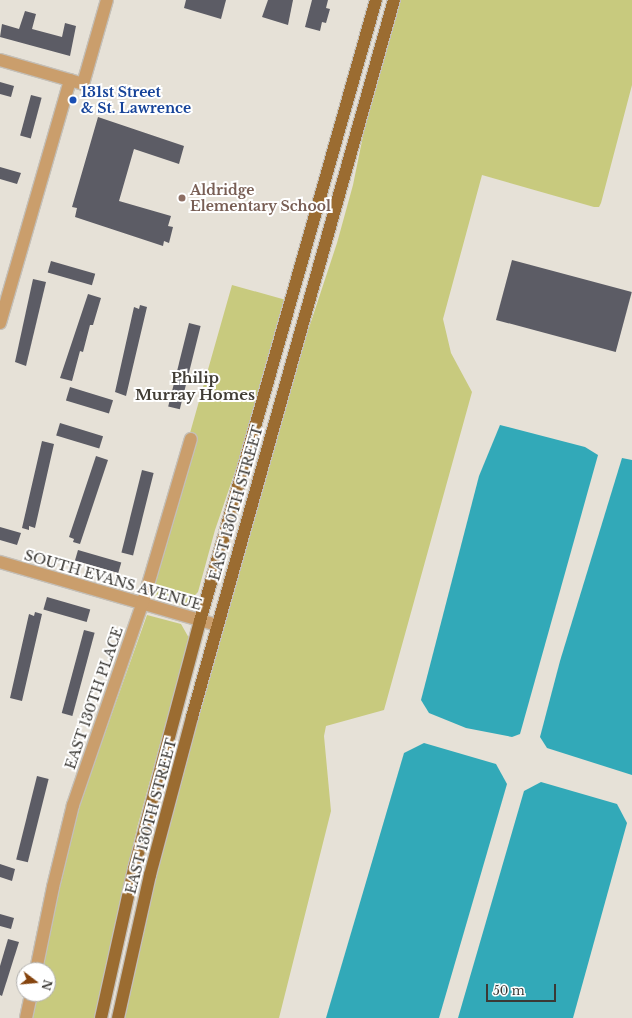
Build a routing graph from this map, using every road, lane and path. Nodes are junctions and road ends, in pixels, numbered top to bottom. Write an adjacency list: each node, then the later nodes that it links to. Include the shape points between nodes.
1 (107, 0): 5 (street, via 84,84)
2 (376, 0): 10 (main road, EAST 130TH STREET)
3 (394, 0): 11 (main road, EAST 130TH STREET)
4 (0, 60): 5 (street)
5 (70, 80): 6 (street)
6 (0, 323)
7 (191, 440): 9 (street, EAST 130TH PLACE)
8 (0, 562): 9 (street, SOUTH EVANS AVENUE)
9 (142, 605): 10 (street, SOUTH EVANS AVENUE); 12 (street, EAST 130TH PLACE, via 73,805 52,887)
10 (200, 621): 11 (street, SOUTH EVANS AVENUE); 15 (main road, EAST 130TH STREET, via 134,869)
11 (217, 625): 16 (main road, EAST 130TH STREET, via 150,875)
12 (38, 962)
13 (29, 1002): 14 (street)
14 (26, 1018)
15 (101, 1018)
16 (118, 1018)

